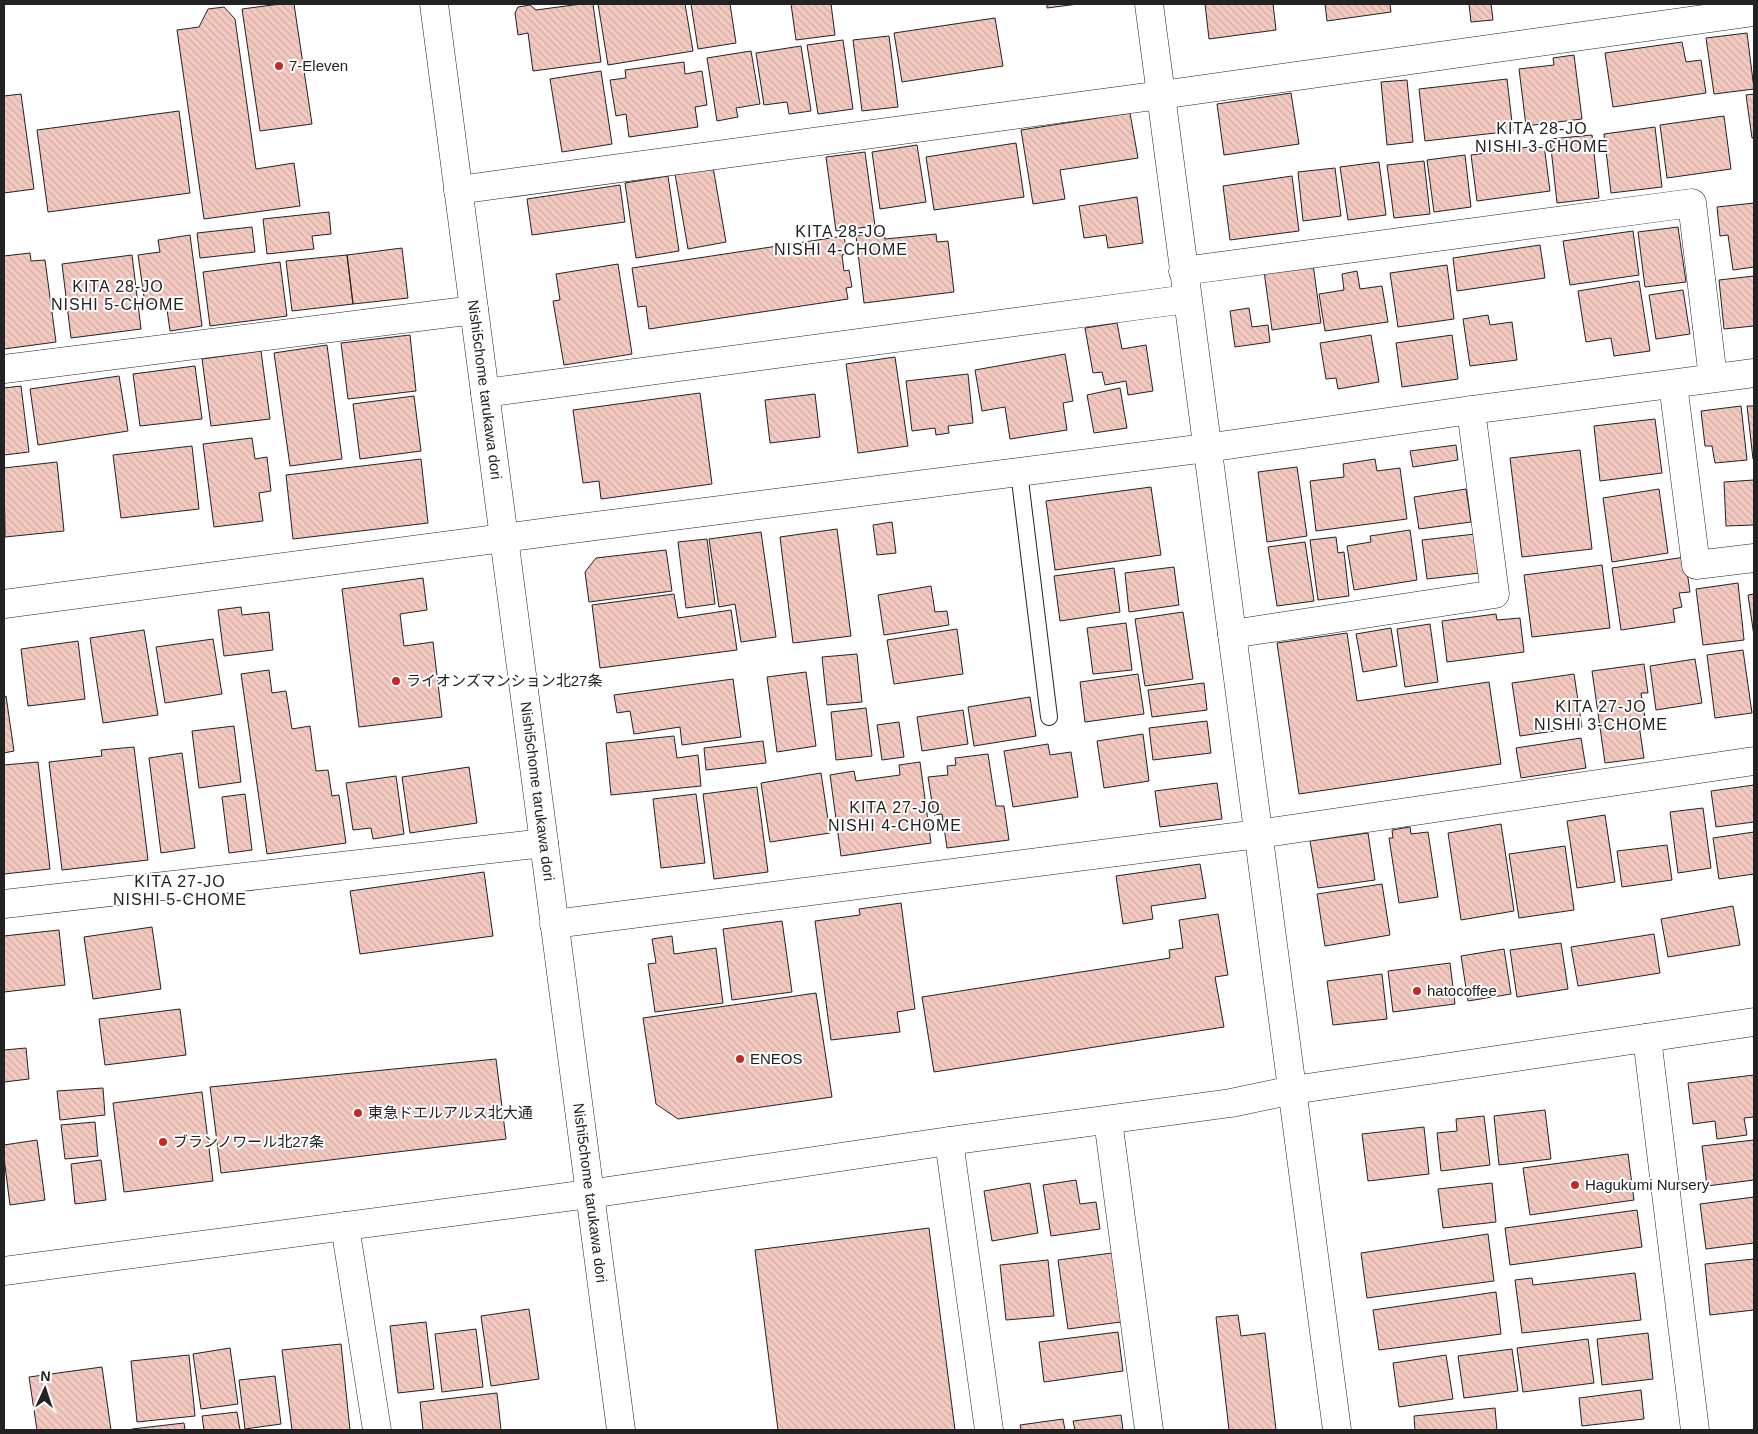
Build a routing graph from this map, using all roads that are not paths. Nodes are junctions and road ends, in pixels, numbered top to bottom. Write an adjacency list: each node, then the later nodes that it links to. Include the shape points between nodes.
1 (434, 4): 5 (street, Nishi5chome tarukawa dori)
2 (1149, 4): 4 (street)
3 (1754, 12): 4 (street)
4 (1161, 95): 5 (street); 6 (street)
5 (458, 190): 8 (street, Nishi5chome tarukawa dori)
6 (1183, 271): 7 (street); 11 (street, via 1692,203)
7 (1187, 299): 13 (street); 15 (street)
8 (474, 310): 9 (street); 13 (street, Nishi5chome tarukawa dori)
9 (4, 369)
10 (1754, 373): 11 (street)
11 (1713, 378): 12 (street)
12 (1673, 384): 14 (street); 18 (street, via 1696,565)
13 (485, 393): 17 (street, Nishi5chome tarukawa dori)
14 (1471, 410): 15 (street); 20 (street, via 1495,594)
15 (1206, 448): 16 (street); 20 (street)
16 (1020, 472): 17 (street); 21 (lane)
17 (504, 538): 19 (street); 24 (street, Nishi5chome tarukawa dori)
18 (1754, 558)
19 (4, 604)
20 (1232, 634): 23 (street)
21 (1049, 718)
22 (1754, 761): 23 (street)
23 (1258, 834): 26 (street); 29 (street)
24 (544, 843): 25 (street); 26 (street, Nishi5chome tarukawa dori)
25 (4, 904)
26 (554, 924): 32 (street, Nishi5chome tarukawa dori)
27 (1754, 1022): 28 (street)
28 (1647, 1038): 29 (street); 40 (street)
29 (1293, 1090): 30 (street, via 1231,1103); 39 (street)
30 (1108, 1120): 31 (street); 38 (street)
31 (949, 1141): 32 (street); 37 (street)
32 (589, 1194): 33 (street); 36 (street, Nishi5chome tarukawa dori)
33 (345, 1226): 34 (street); 35 (street)
34 (4, 1271)
35 (377, 1430)
36 (621, 1430)
37 (989, 1430)
38 (1149, 1430)
39 (1337, 1430)
40 (1695, 1430)

